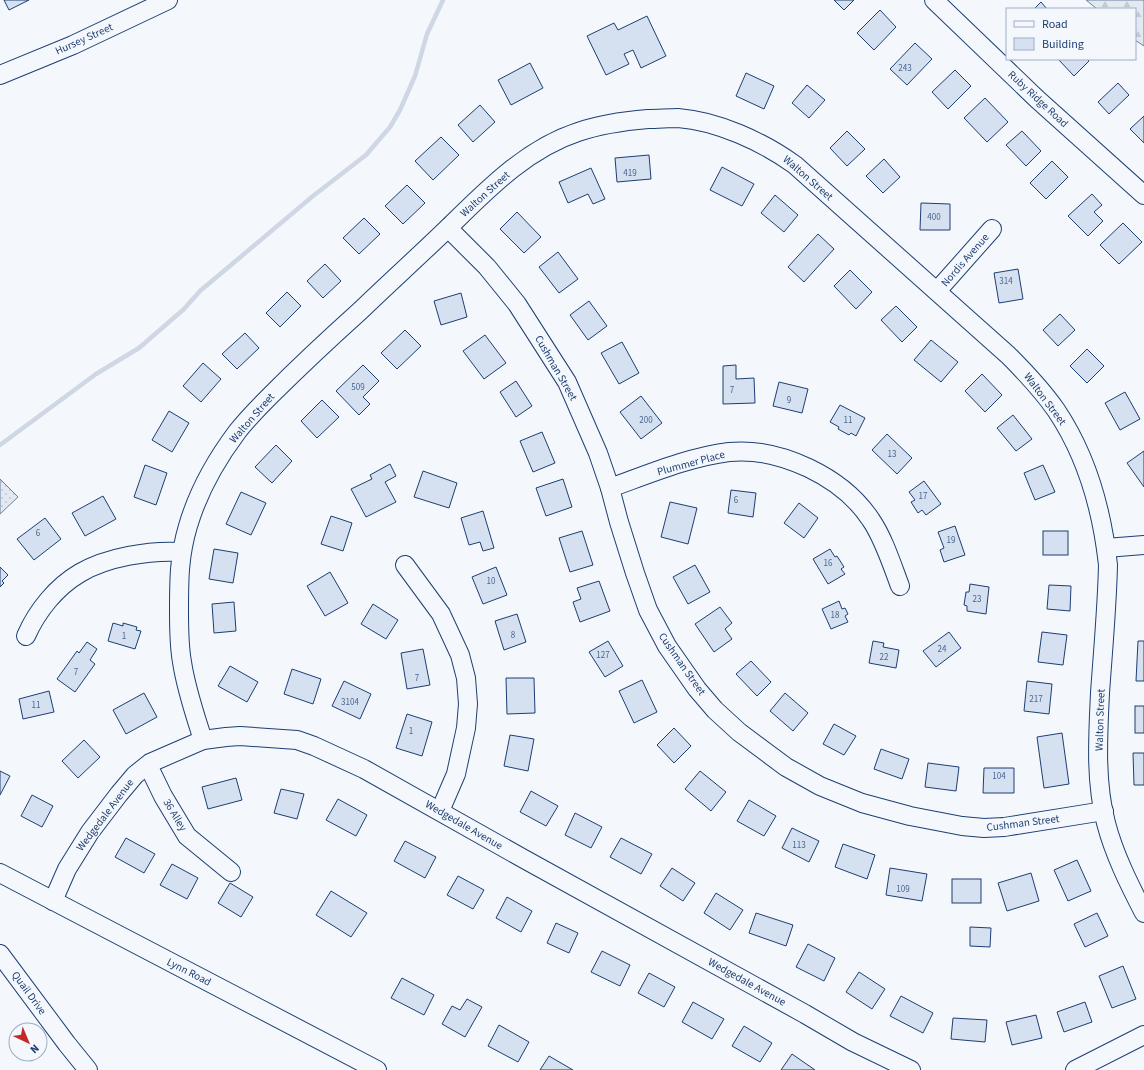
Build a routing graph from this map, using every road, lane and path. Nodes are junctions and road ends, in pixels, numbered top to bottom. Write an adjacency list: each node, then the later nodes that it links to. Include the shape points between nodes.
1 (168, 0): 3 (street, Hursey Street, via 73,45)
2 (934, 0): 4 (street, Ruby Ridge Road, via 1037,99)
3 (0, 75)
4 (1144, 195)
5 (448, 228): 7 (street, Walton Street, via 520,163 559,139 625,120 680,118 744,136 779,154 795,165); 8 (street, Cushman Street, via 487,267 529,321 566,382 586,424); 11 (street, Walton Street, via 290,376 238,430 204,486)
6 (992, 229): 7 (street, Nordis Avenue)
7 (937, 291): 10 (street, Walton Street, via 1008,354 1055,409 1080,452 1088,472)
8 (610, 488): 13 (street, Plummer Place, via 686,462 731,452 766,454 788,460 827,477 861,507 876,528); 18 (street, Cushman Street, via 634,573 648,610 667,646 715,710 756,746 786,767 820,786 862,803 904,815 962,826 1004,827)
9 (1144, 545): 10 (street)
10 (1106, 548): 18 (street, Walton Street, via 1107,593 1098,732)
11 (181, 552): 14 (street, via 152,552 110,561 80,573 44,605); 15 (street, Walton Street, via 179,571 182,661)
12 (405, 565): 17 (street, via 441,614 460,655 466,678 466,728 456,774)
13 (900, 586)
14 (26, 636)
15 (203, 740): 16 (street, Wedgedale Avenue); 17 (street, Wedgedale Avenue, via 240,736 297,740 364,769)
16 (148, 766): 19 (street, 36 Alley, via 188,836); 21 (street, Wedgedale Avenue, via 131,780 90,832 67,869)
17 (440, 811): 27 (street, Wedgedale Avenue, via 853,1042)
18 (1104, 811): 22 (street, Walton Street, via 1123,869)
19 (231, 872)
20 (0, 873): 21 (street, Lynn Road)
21 (53, 901): 26 (street, Lynn Road)
22 (1144, 913)
23 (0, 954): 25 (street, Quail Drive)
24 (1144, 1035): 28 (street)
25 (88, 1070)
26 (377, 1070)
27 (911, 1070)
28 (1075, 1070)

